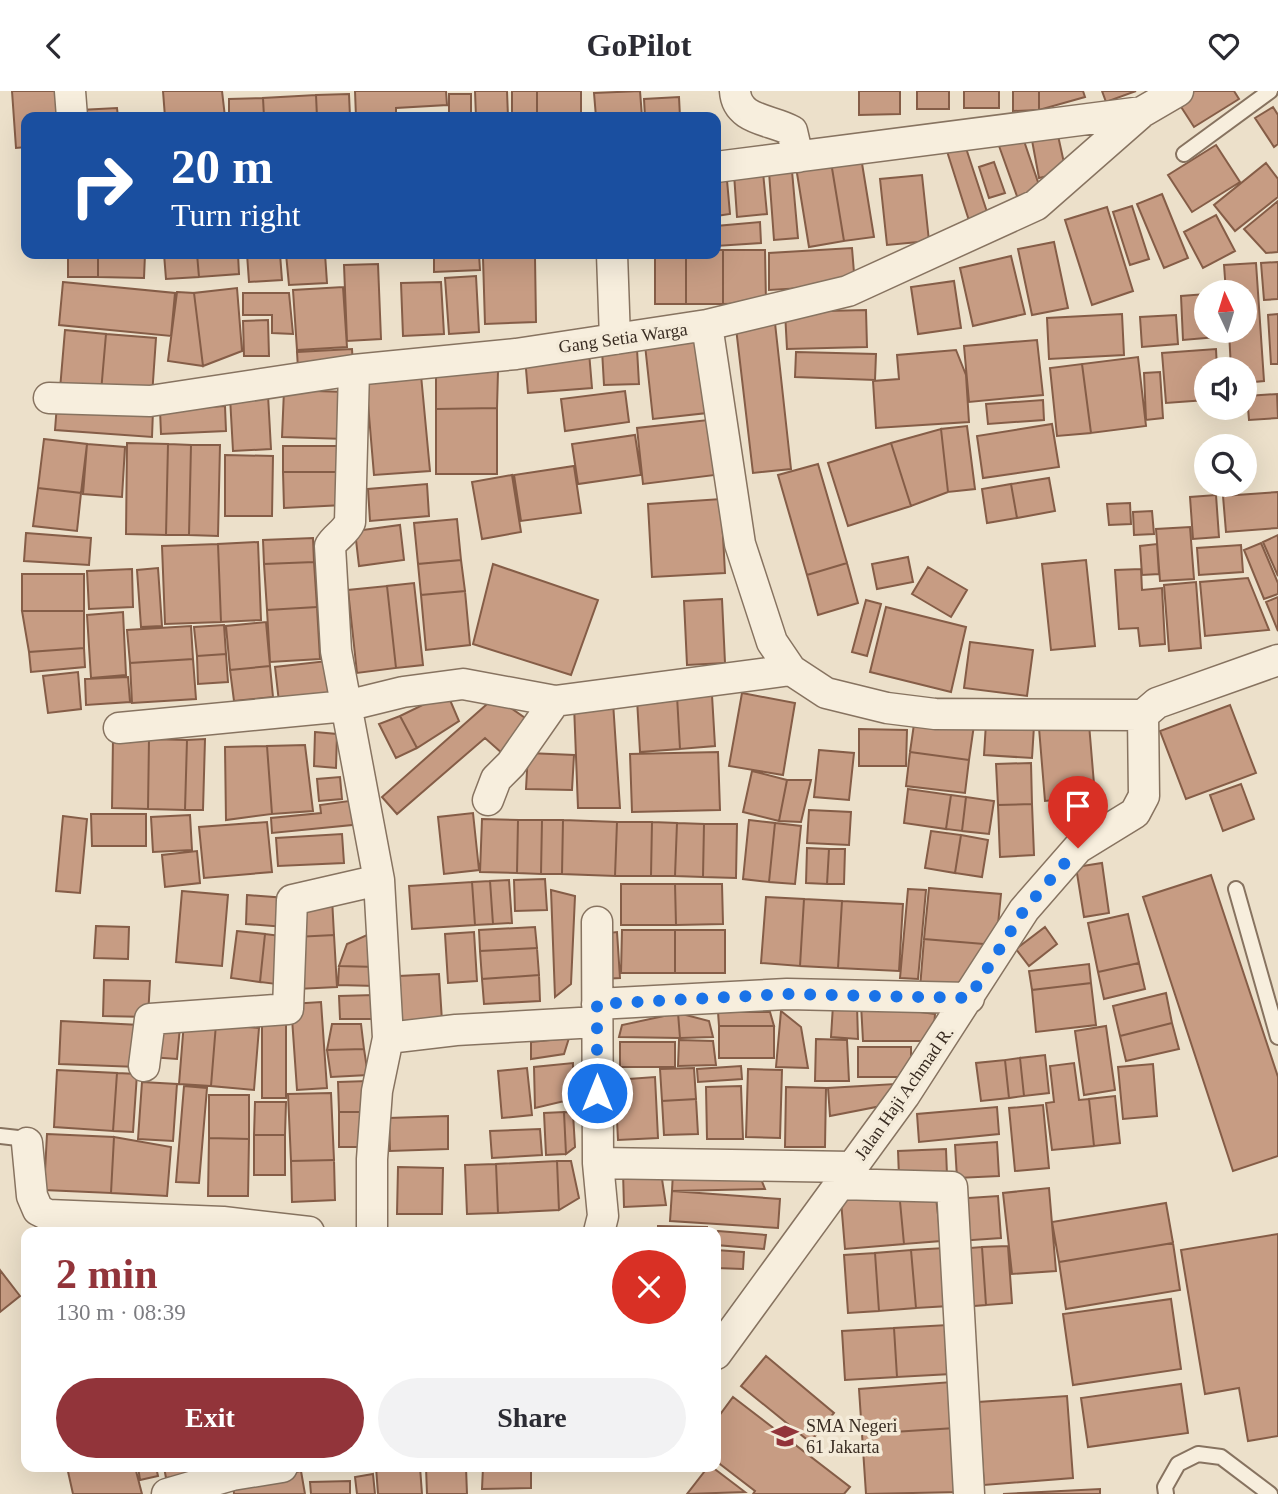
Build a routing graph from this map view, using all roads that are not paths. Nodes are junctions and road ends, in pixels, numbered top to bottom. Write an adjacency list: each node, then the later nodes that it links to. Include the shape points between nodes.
1 (70, 91): 5 (street)
2 (735, 91): 8 (street, via 744,111 792,131)
3 (1178, 91): 6 (street, Gang Setia Warga)
4 (1270, 91): 7 (lane)
5 (72, 112)
6 (1142, 112): 8 (street, Gang Setia Warga); 11 (street, Gang Setia Warga, via 1035,205 848,291)
7 (1184, 154)
8 (798, 157): 9 (street, Gang Setia Warga)
9 (721, 166)
10 (612, 259): 12 (street)
11 (707, 325): 12 (street, Gang Setia Warga); 16 (street, via 740,544 772,642)
12 (615, 339): 13 (street, Gang Setia Warga)
13 (354, 370): 14 (street, Gang Setia Warga, via 150,401); 18 (street, via 350,523 330,546 336,651)
14 (49, 398)
15 (1278, 660): 19 (street, via 1157,703)
16 (791, 670): 17 (street); 19 (street, via 826,693 887,708 935,714)
17 (555, 701): 18 (street, via 463,684); 21 (street, via 491,787)
18 (346, 706): 20 (street); 22 (street)
19 (1143, 715): 25 (street, Jalan Haji Achmad R., via 1144,796 1135,813 1078,848 1061,864 1024,910)
20 (118, 728)
21 (488, 800)
22 (379, 880): 28 (street); 29 (street, via 292,900 288,1009 150,1019)
23 (1236, 889): 27 (lane)
24 (597, 922): 26 (street)
25 (969, 998): 26 (street, via 788,994); 32 (street, Jalan Haji Achmad R.)
26 (597, 1013): 28 (street); 31 (street)
27 (1278, 1037)
28 (388, 1038): 34 (street, via 377,1091)
29 (145, 1066)
30 (14, 1140): 33 (street, via 32,1164 37,1210 48,1215)
31 (598, 1163): 32 (street); 35 (street)
32 (845, 1176): 36 (street, Jalan Haji Achmad R.); 40 (street, via 952,1187)
33 (223, 1227)
34 (372, 1227)
35 (600, 1227)
36 (721, 1347)
37 (229, 1472): 38 (street)
38 (199, 1489): 39 (street)
39 (167, 1494)
40 (969, 1494)
41 (1166, 1494): 42 (lane, via 1165,1487 1178,1464 1198,1454 1221,1457)
42 (1270, 1494)

